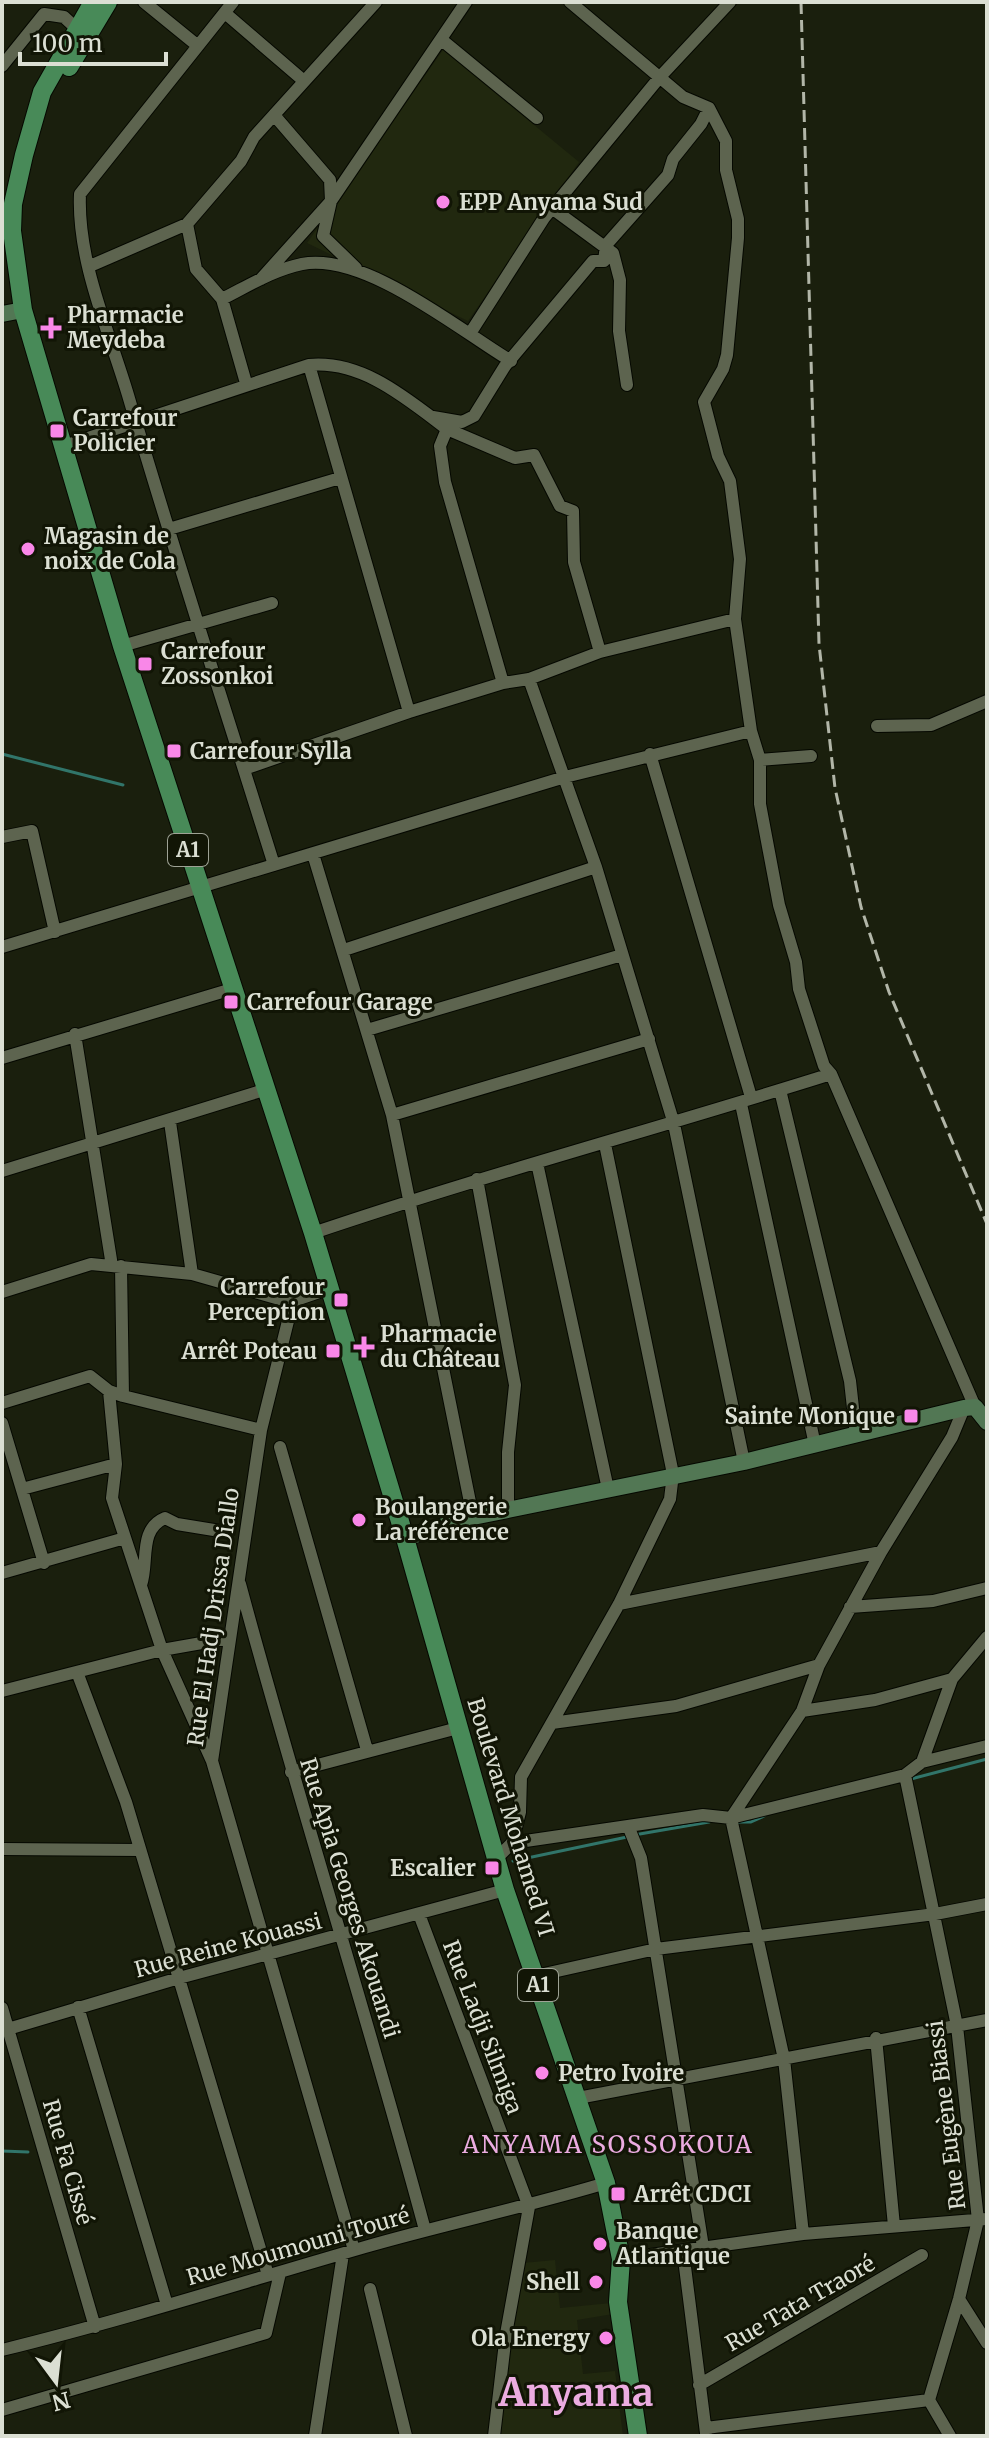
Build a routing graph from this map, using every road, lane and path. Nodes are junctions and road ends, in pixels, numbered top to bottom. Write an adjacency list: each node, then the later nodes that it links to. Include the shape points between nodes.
1 (93, 2): 10 (main road, A1)
2 (108, 2): 19 (main road, A1)
3 (144, 2): 12 (street)
4 (233, 2): 9 (street)
5 (376, 2): 15 (street)
6 (466, 2): 11 (street)
7 (570, 2): 14 (street)
8 (730, 2): 14 (street)
9 (225, 13): 12 (street); 15 (street)
10 (77, 29): 13 (street, via 64,17 44,14); 19 (main road, A1, via 42,92)
11 (443, 41): 18 (street); 20 (street)
12 (198, 46): 24 (street, via 80,194)
13 (2, 66)
14 (659, 78): 16 (street); 21 (street)
15 (304, 81): 17 (street)
16 (709, 108): 23 (street, via 673,159 668,175); 42 (street, via 726,141 726,170 738,219 727,355 704,402 730,481 740,559)
17 (274, 115): 20 (street, via 330,180); 22 (street)
18 (537, 118)
19 (24, 155): 28 (main road, A1, via 12,231)
20 (331, 201): 25 (street, via 323,236); 26 (street)
21 (553, 209): 23 (street); 30 (street)
22 (187, 224): 24 (street); 27 (street, via 196,269)
23 (606, 245): 31 (street, via 604,261 593,261); 34 (street, via 620,280 619,331)
24 (90, 266): 36 (street)
25 (359, 271): 26 (street, via 303,264); 30 (street)
26 (261, 279): 27 (street)
27 (222, 299): 33 (street)
28 (23, 310): 29 (street); 38 (main road, A1)
29 (2, 314)
30 (471, 332): 31 (street)
31 (511, 361): 35 (street, via 470,420)
32 (309, 365): 33 (street); 35 (street, via 342,365 367,373); 39 (street)
33 (246, 383): 36 (street)
34 (627, 385)
35 (433, 417): 37 (street)
36 (136, 423): 38 (street); 40 (street)
37 (447, 429): 45 (street, via 515,458 534,455 560,506 573,511 574,562); 47 (street, via 440,446 445,482)
38 (64, 446): 44 (main road, A1)
39 (340, 478): 40 (street); 49 (street)
40 (169, 529): 43 (street)
41 (272, 603): 43 (street)
42 (735, 619): 45 (street); 51 (street)
43 (198, 625): 44 (street); 55 (street)
44 (122, 646): 61 (main road, A1)
45 (600, 652): 46 (street)
46 (529, 679): 47 (street); 56 (street)
47 (503, 683): 49 (street)
48 (987, 701): 50 (street, via 931,725)
49 (409, 712): 55 (street)
50 (877, 726)
51 (751, 731): 52 (street); 54 (street)
52 (650, 754): 56 (street); 74 (street)
53 (811, 756): 54 (street)
54 (760, 760): 71 (street, via 760,804 779,905 799,989)
55 (244, 769): 59 (street)
56 (565, 777): 58 (street); 60 (street)
57 (2, 837): 62 (street, via 32,831)
58 (313, 854): 59 (street); 64 (street)
59 (274, 865): 61 (street)
60 (596, 867): 64 (street); 65 (street)
61 (201, 888): 62 (street); 66 (main road, A1)
62 (55, 932): 63 (street)
63 (2, 947)
64 (344, 950): 67 (street)
65 (622, 955): 67 (street); 69 (street)
66 (232, 989): 68 (street); 72 (main road, A1)
67 (367, 1030): 75 (street)
68 (75, 1034): 70 (street); 78 (street)
69 (649, 1039): 75 (street); 77 (street)
70 (2, 1058)
71 (831, 1074): 73 (street); 93 (street)
72 (264, 1090): 76 (street); 84 (main road, A1)
73 (780, 1090): 74 (street); 97 (street, via 850,1381)
74 (746, 1100): 77 (street); 98 (street)
75 (392, 1115): 83 (street)
76 (170, 1122): 78 (street); 86 (street)
77 (674, 1124): 79 (street); 100 (street)
78 (94, 1143): 81 (street); 85 (street)
79 (605, 1144): 80 (street); 102 (street)
80 (537, 1163): 82 (street); 104 (street)
81 (2, 1171)
82 (477, 1179): 83 (street); 105 (street, via 515,1385)
83 (411, 1200): 84 (street); 106 (street)
84 (313, 1233): 87 (main road, A1)
85 (117, 1266): 86 (street); 88 (street, via 91,1264); 91 (street)
86 (192, 1274): 89 (street)
87 (328, 1289): 89 (street); 109 (main road, A1)
88 (2, 1292)
89 (290, 1302): 96 (street, Rue El Hadj Drissa Diallo)
90 (109, 1391): 91 (street); 92 (street, via 90,1376); 101 (street)
91 (123, 1396): 96 (street)
92 (2, 1403)
93 (970, 1408): 94 (street); 97 (street); 110 (street)
94 (987, 1422)
95 (2, 1423): 103 (street)
96 (261, 1430): 113 (street, Rue El Hadj Drissa Diallo)
97 (856, 1435): 98 (street)
98 (815, 1445): 100 (street)
99 (280, 1447): 129 (street)
100 (744, 1462): 102 (street)
101 (116, 1464): 103 (street); 108 (street, via 112,1498)
102 (673, 1474): 104 (street); 116 (street, via 670,1499)
103 (22, 1489): 111 (street)
104 (608, 1489): 105 (street)
105 (508, 1509): 106 (street)
106 (473, 1517): 109 (street)
107 (220, 1531): 114 (street, via 165,1518 157,1521 146,1540)
108 (125, 1538): 111 (street); 114 (street)
109 (405, 1538): 127 (main road, Boulevard Mohamed VI / A1)
110 (881, 1552): 116 (street); 117 (street)
111 (44, 1563): 112 (street)
112 (2, 1573)
113 (238, 1577): 119 (street, Rue El Hadj Drissa Diallo); 132 (street, Rue Apia Georges Akouandi)
114 (141, 1585): 120 (street)
115 (987, 1588): 117 (street, via 933,1601)
116 (619, 1604): 126 (street)
117 (850, 1607): 121 (street)
118 (987, 1637): 123 (street)
119 (230, 1638): 120 (street); 130 (street, Rue El Hadj Drissa Diallo)
120 (162, 1650): 122 (street); 130 (street)
121 (819, 1665): 125 (street); 126 (street, via 676,1706)
122 (77, 1672): 124 (street); 138 (street)
123 (952, 1679): 125 (street, via 875,1700); 131 (street)
124 (2, 1691)
125 (802, 1711): 134 (street)
126 (552, 1723): 136 (street, via 521,1777)
127 (458, 1728): 129 (street); 139 (main road, Boulevard Mohamed VI / A1)
128 (987, 1746): 131 (street)
129 (367, 1750): 132 (street)
130 (212, 1761): 147 (street, Rue El Hadj Drissa Diallo)
131 (922, 1762): 133 (street)
132 (291, 1772): 144 (street, Rue Apia Georges Akouandi)
133 (905, 1775): 134 (street); 143 (street, Rue Eugène Biassi)
134 (731, 1818): 135 (street, via 703,1815); 145 (street)
135 (629, 1828): 136 (street); 146 (street, via 641,1858)
136 (512, 1843): 139 (street)
137 (2, 1849): 138 (street)
138 (140, 1850): 149 (street)
139 (496, 1859): 140 (main road, Boulevard Mohamed VI / A1)
140 (505, 1890): 142 (street, Rue Reine Kouassi); 148 (main road, Boulevard Mohamed VI / A1)
141 (987, 1904): 143 (street)
142 (419, 1914): 144 (street, Rue Reine Kouassi); 160 (street, Rue Ladji Silmiga)
143 (935, 1914): 145 (street); 153 (street, Rue Eugène Biassi)
144 (340, 1936): 147 (street, Rue Reine Kouassi); 163 (street, Rue Apia Georges Akouandi)
145 (759, 1936): 146 (street); 156 (street)
146 (656, 1949): 148 (street); 157 (street)
147 (269, 1954): 149 (street, Rue Reine Kouassi); 168 (street, Rue El Hadj Drissa Diallo)
148 (535, 1976): 158 (main road, Boulevard Mohamed VI / A1)
149 (179, 1978): 150 (street, Rue Reine Kouassi); 171 (street)
150 (78, 2007): 154 (street, Rue Reine Kouassi); 174 (street)
151 (2, 2008): 154 (street, Rue Fa Cissé)
152 (987, 2020): 153 (street)
153 (957, 2026): 155 (street); 161 (street, Rue Eugène Biassi)
154 (8, 2029): 175 (street, Rue Fa Cissé)
155 (876, 2038): 156 (street); 162 (street)
156 (784, 2059): 157 (street); 164 (street)
157 (679, 2081): 158 (street); 166 (street)
158 (578, 2098): 159 (main road, Boulevard Mohamed VI / A1)
159 (606, 2183): 160 (street, Rue Moumouni Touré); 170 (main road, Boulevard Mohamed VI / A1)
160 (529, 2207): 163 (street, Rue Moumouni Touré); 184 (street)
161 (981, 2223): 162 (street); 165 (street); 173 (street, Rue Eugène Biassi)
162 (894, 2226): 164 (street)
163 (425, 2230): 168 (street, Rue Moumouni Touré)
164 (803, 2234): 166 (street)
165 (987, 2244)
166 (703, 2247): 167 (street)
167 (683, 2251): 170 (street); 178 (street)
168 (348, 2252): 171 (street, Rue Moumouni Touré); 182 (street)
169 (922, 2255): 178 (street, Rue Tata Traoré)
170 (621, 2259): 185 (main road, Boulevard Mohamed VI / A1, via 618,2302)
171 (274, 2274): 174 (street, Rue Moumouni Touré); 180 (street, via 266,2333)
172 (370, 2289): 183 (street)
173 (959, 2299): 176 (street); 179 (street, Rue Eugène Biassi)
174 (167, 2305): 175 (street, Rue Moumouni Touré)
175 (95, 2327): 177 (street, Rue Moumouni Touré)
176 (987, 2343)
177 (2, 2350)
178 (699, 2385): 181 (street)
179 (929, 2400): 181 (street); 186 (street)
180 (2, 2410)
181 (706, 2432)
182 (315, 2436)
183 (406, 2436)
184 (494, 2436)
185 (638, 2436)
186 (950, 2436)

